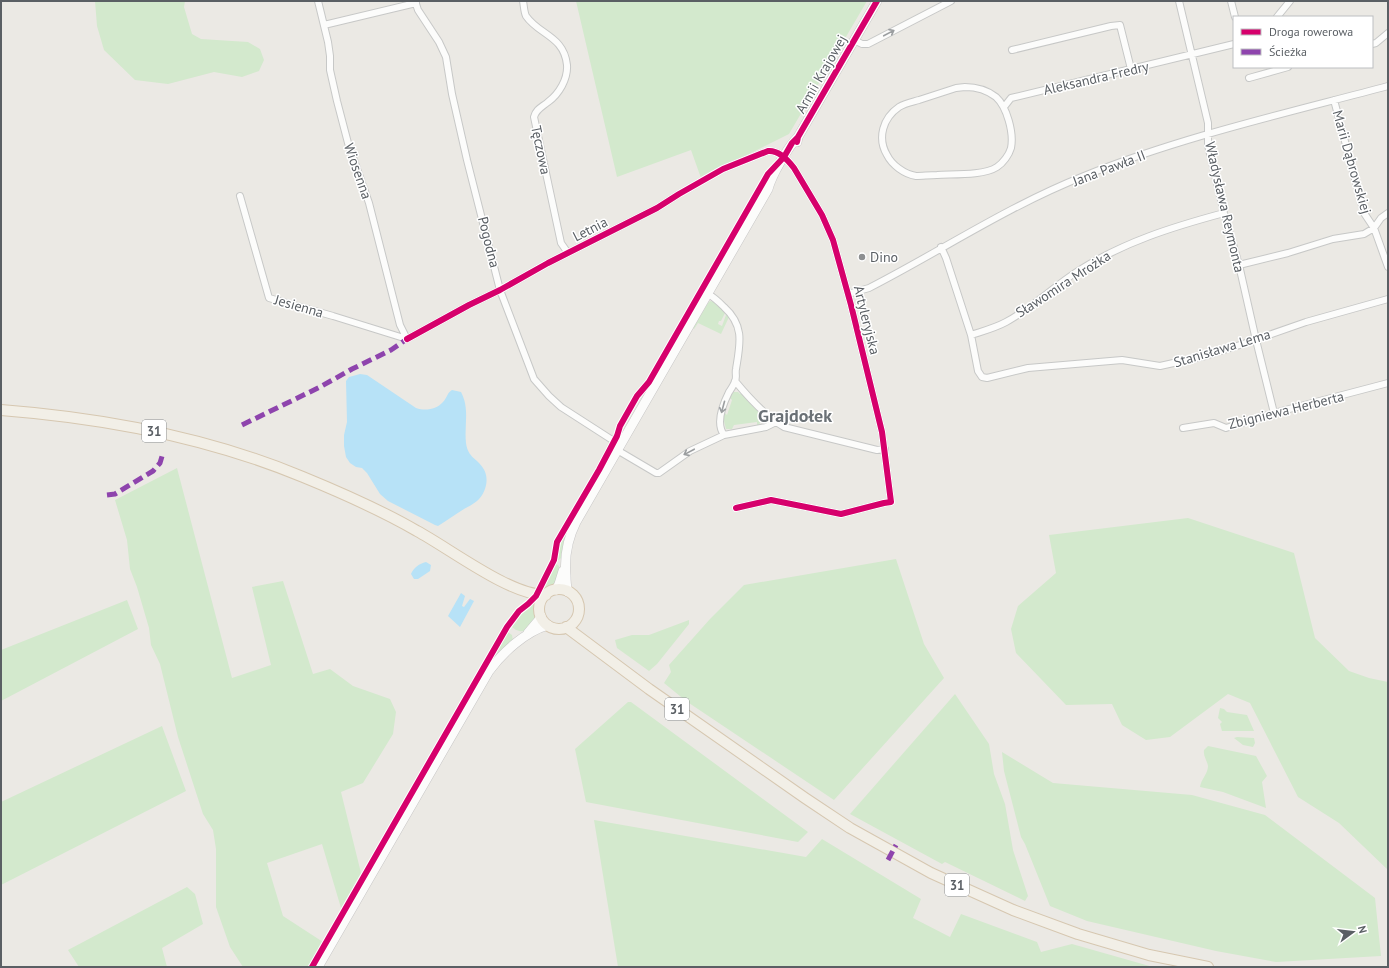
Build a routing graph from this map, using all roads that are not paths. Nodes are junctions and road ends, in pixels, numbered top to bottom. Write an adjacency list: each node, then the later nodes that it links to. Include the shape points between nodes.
1 (318, 1): 11 (street, Wiosenna)
2 (523, 1): 31 (street, Tęczowa, via 525,15 534,26 554,39 561,48 567,65 562,87 556,96 535,112 534,117 562,244)
3 (877, 1): 13 (street, Armii Krajowej)
4 (951, 1): 13 (street, one-way to 4, via 868,44)
5 (1179, 1): 17 (street, Władysława Reymonta)
6 (1231, 1): 9 (street)
7 (1290, 1): 10 (street)
8 (416, 2): 11 (street); 34 (street, Pogodna, via 418,10 446,57 452,94)
9 (1235, 16)
10 (1278, 16)
11 (324, 25): 39 (street, Wiosenna, via 330,70 348,143 369,204 400,325)
12 (1388, 33): 15 (street)
13 (854, 40): 25 (street, Armii Krajowej, via 798,137 792,143)
14 (1233, 44): 17 (street, Aleksandra Fredry)
15 (1373, 44)
16 (1012, 50): 19 (street, via 1120,25)
17 (1192, 55): 19 (street, Aleksandra Fredry); 24 (street, Władysława Reymonta, via 1208,122)
18 (1284, 68): 20 (street)
19 (1131, 69): 23 (street, Aleksandra Fredry, via 1011,98)
20 (1249, 78)
21 (1388, 86): 22 (street, Jana Pawła II)
22 (1334, 100): 24 (street, Jana Pawła II); 29 (street, Marii Dąbrowskiej, via 1364,213)
23 (1004, 107): 23 (street, via 996,97 972,87 956,88 907,104 898,108 887,120 882,134 883,149 897,167 915,176 988,171 996,168 1011,149 1011,131)
24 (1208, 133): 27 (street, Władysława Reymonta, via 1208,144); 30 (street, Jana Pawła II, via 1083,176 1012,209)
25 (786, 159): 31 (street, Letnia, via 768,150 723,169 657,208); 35 (street, Armii Krajowej); 36 (street, Artyleryjska, via 822,215 833,240)
26 (240, 196): 39 (street, Jesienna, via 269,298)
27 (1224, 213): 32 (street, Władysława Reymonta); 38 (street, Sławomira Mrożka, via 1154,233 1108,254 1027,309 1005,322)
28 (1388, 213): 29 (street)
29 (1374, 228): 32 (street, via 1364,234 1333,239); 33 (street, Marii Dąbrowskiej)
30 (941, 247): 36 (street, Jana Pawła II, via 869,288); 38 (street)
31 (568, 253): 34 (street, Letnia)
32 (1239, 265): 40 (street, Władysława Reymonta)
33 (1388, 267)
34 (500, 290): 39 (street, Letnia); 48 (street, Pogodna, via 534,379 561,407)
35 (708, 294): 41 (street, via 733,315 739,328); 48 (street, Armii Krajowej)
36 (848, 294): 49 (street, Artyleryjska)
37 (1388, 298): 40 (street, Stanisława Lema)
38 (971, 335): 40 (street, Stanisława Lema, via 978,371 982,377 1028,368 1122,360 1160,366 1205,356)
39 (407, 339)
40 (1256, 340): 44 (street, Władysława Reymonta)
41 (736, 381): 45 (street); 47 (street, one-way to 47, via 722,410 720,430)
42 (1388, 383): 44 (street, Zbigniewa Herberta)
43 (1, 410): 53 (main road, 31, via 50,414 139,428 215,446 266,463 382,512)
44 (1274, 413): 46 (street, Zbigniewa Herberta, via 1226,428 1214,423)
45 (776, 422): 47 (street, via 766,427); 49 (street, via 798,431 877,450)
46 (1183, 428)
47 (724, 435): 48 (street, one-way to 48, via 690,451 659,473)
48 (618, 447): 51 (street, Armii Krajowej, via 572,529)
49 (885, 449): 50 (street, Artyleryjska, via 891,502 841,514 771,500)
50 (736, 508)
51 (564, 568): 52 (street, Armii Krajowej); 54 (street, Armii Krajowej)
52 (556, 590): 54 (main road); 55 (main road)
53 (523, 592): 55 (main road, 31); 56 (main road, 31, via 538,603)
54 (568, 592): 57 (main road, 31, via 578,604)
55 (546, 595): 56 (main road)
56 (540, 611): 58 (main road, 31); 60 (street, via 539,620)
57 (576, 619): 59 (main road); 61 (main road, 31)
58 (548, 625): 59 (main road); 60 (street)
59 (566, 627): 61 (main road, 31)
60 (527, 634): 62 (street, via 505,653 482,683)
61 (588, 643): 63 (main road, 31, via 805,798 857,832 930,873 1013,910 1078,934 1149,955)
62 (318, 967)
63 (1208, 967)

